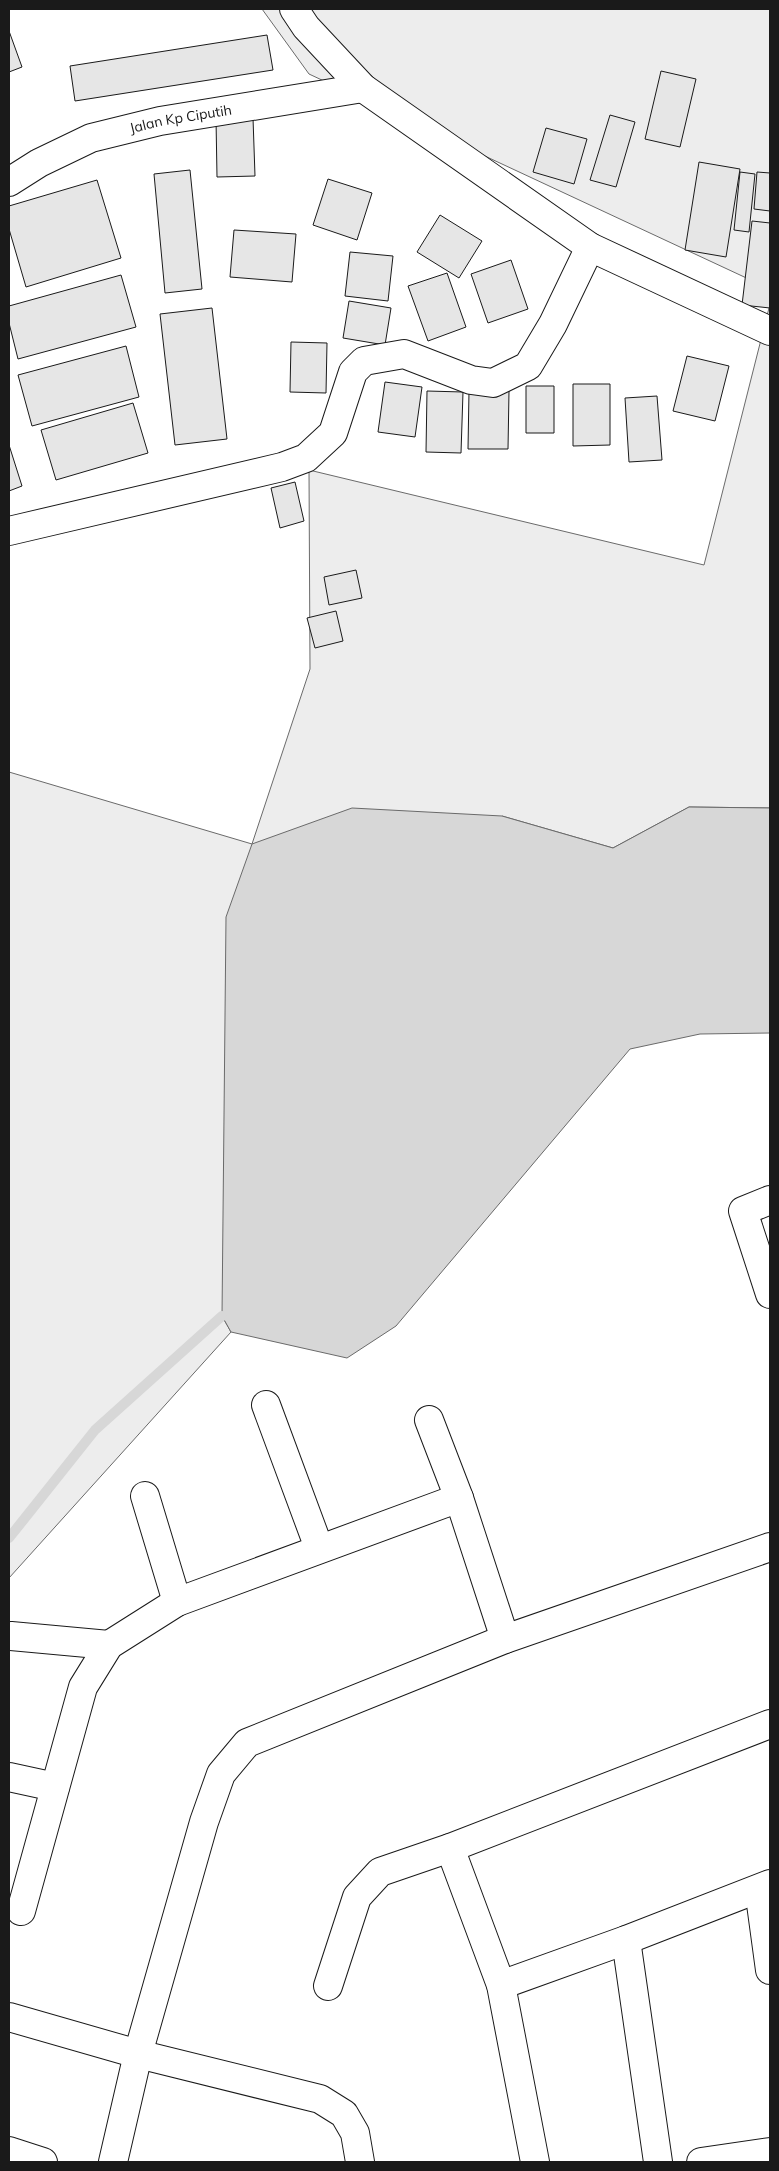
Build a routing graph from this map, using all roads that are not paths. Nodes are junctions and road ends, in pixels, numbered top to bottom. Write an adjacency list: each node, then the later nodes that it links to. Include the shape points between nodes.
1 (294, 9): 2 (street, via 306,27)
2 (363, 88): 3 (street, Jalan Kp Ciputih, via 160,121 91,138 39,163); 4 (street)
3 (9, 182)
4 (590, 247): 5 (street); 6 (street, via 553,324 528,366 494,383 471,380 404,354 364,361 353,372 333,433 306,458 282,467)
5 (770, 331)
6 (9, 532)
7 (770, 1200): 8 (street, via 742,1211)
8 (770, 1294)
9 (266, 1405): 14 (street)
10 (429, 1420): 12 (street)
11 (145, 1496): 15 (street)
12 (459, 1498): 14 (street); 17 (street)
13 (770, 1547): 17 (street)
14 (320, 1548): 15 (street)
15 (176, 1602): 18 (street)
16 (11, 1636): 18 (street)
17 (505, 1639): 30 (street, via 246,1743 221,1774 212,1798)
18 (109, 1645): 21 (street, via 83,1687)
19 (770, 1724): 22 (street)
20 (9, 1776): 21 (street)
21 (55, 1787): 24 (street)
22 (450, 1848): 27 (street); 28 (street, via 380,1872 357,1897)
23 (765, 1886): 25 (street); 26 (street)
24 (21, 1912)
25 (626, 1940): 27 (street); 37 (street)
26 (770, 1970)
27 (501, 1985): 36 (street)
28 (328, 1986)
29 (9, 2017): 30 (street)
30 (138, 2054): 34 (street); 35 (street, via 320,2099 344,2114 355,2133)
31 (9, 2151): 33 (street)
32 (770, 2152): 38 (street)
33 (43, 2162)
34 (113, 2162)
35 (360, 2162)
36 (535, 2162)
37 (658, 2162)
38 (701, 2162)

